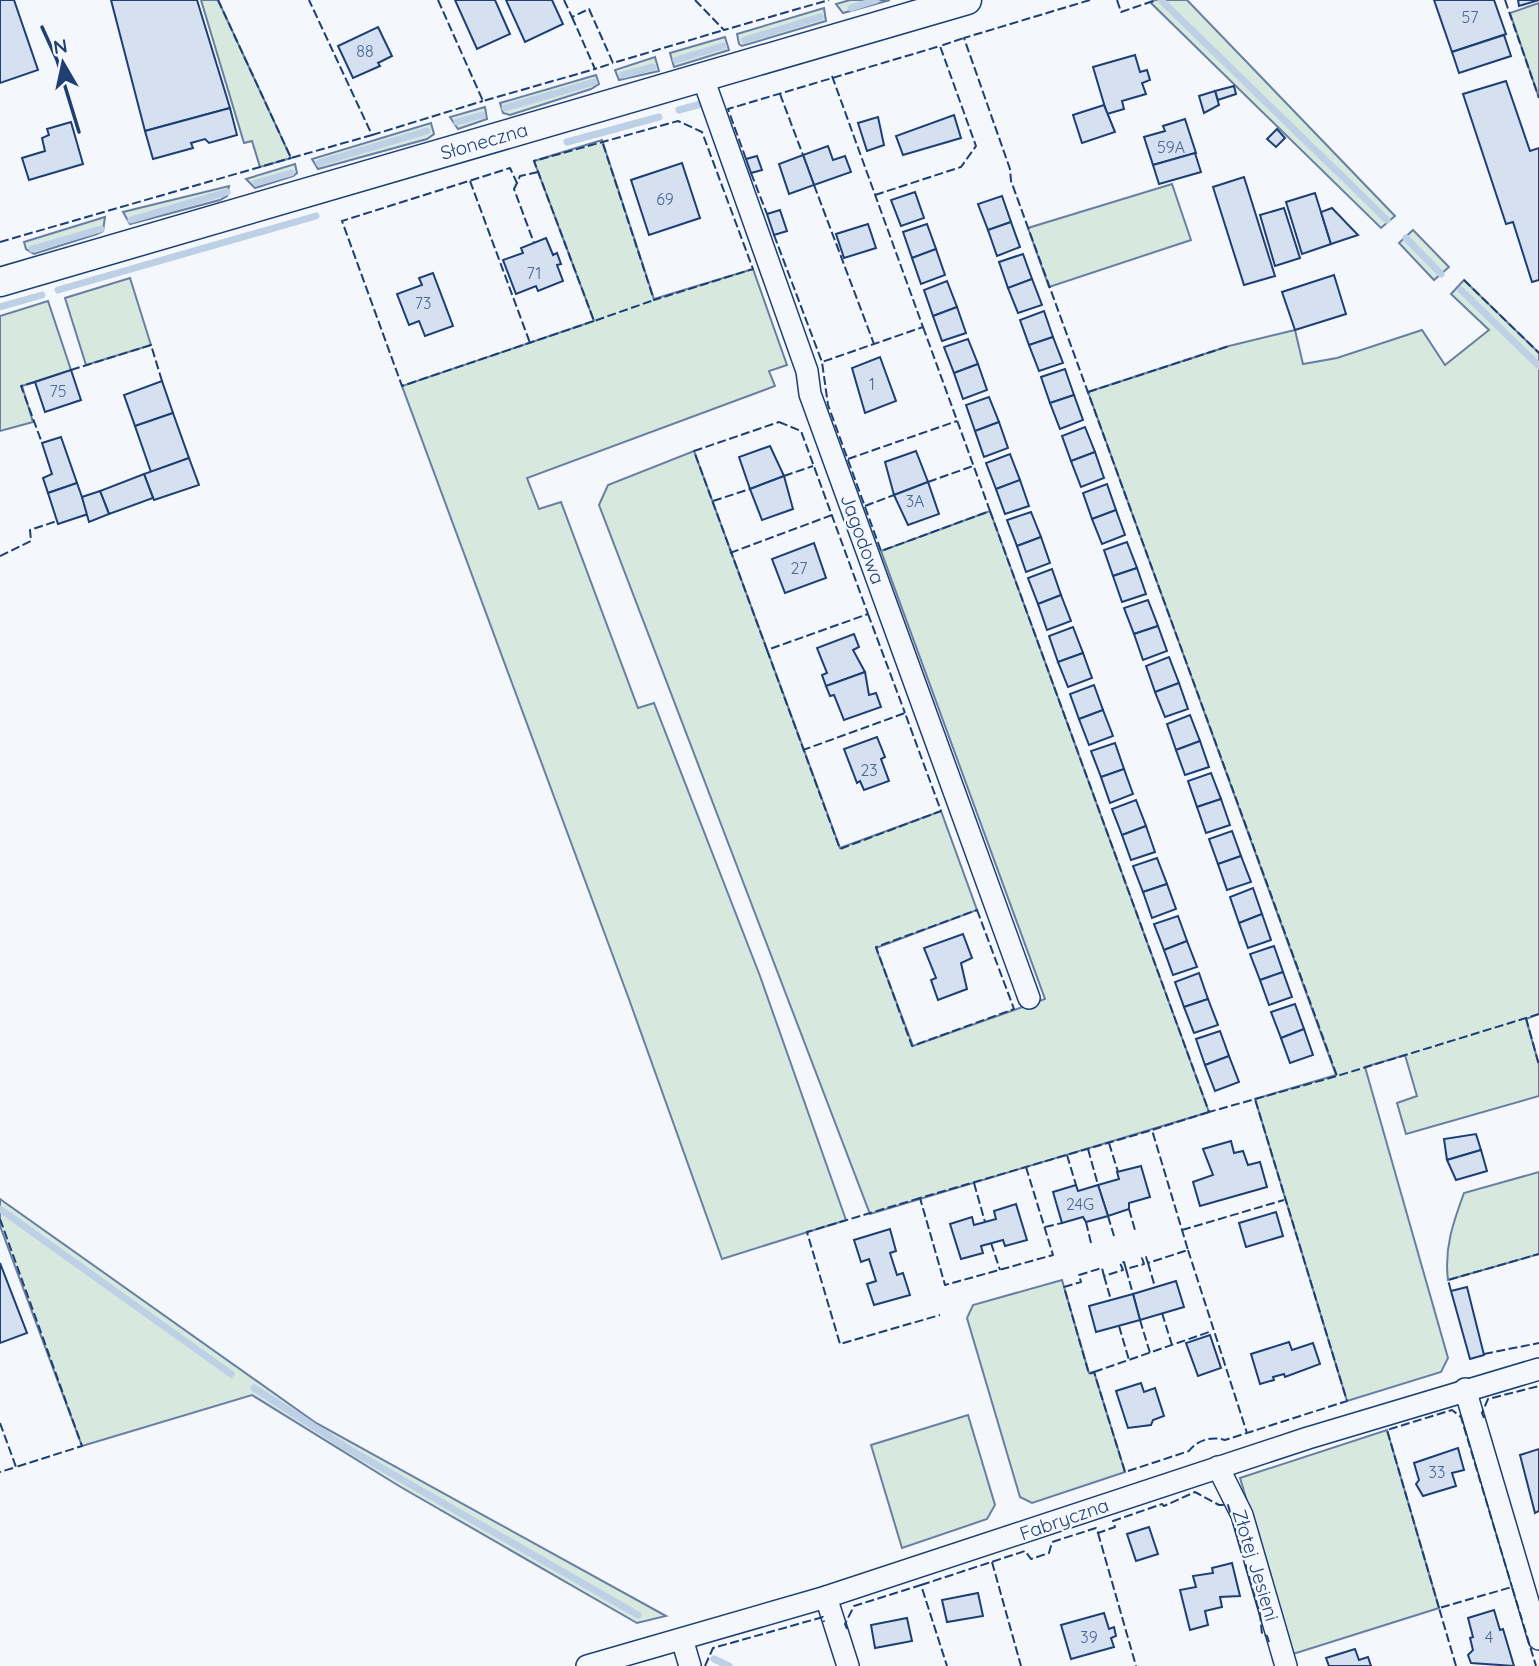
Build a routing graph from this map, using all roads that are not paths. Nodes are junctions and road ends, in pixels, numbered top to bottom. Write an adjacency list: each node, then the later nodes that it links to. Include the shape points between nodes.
1 (967, 0): 2 (main road, Słoneczna)
2 (703, 78): 3 (main road, Słoneczna); 4 (street, Jagodowa, via 807,371 810,394)
3 (0, 282)
4 (1029, 998)
5 (1539, 1369): 6 (street, Fabryczna)
6 (1465, 1389): 7 (street, Fabryczna); 10 (street)
7 (1218, 1467): 8 (street, Fabryczna); 14 (street, Złotej Jesieni, via 1242,1515)
8 (826, 1597): 9 (street, Fabryczna); 13 (street)
9 (682, 1639): 11 (street, Fabryczna); 12 (street)
10 (1539, 1639)
11 (587, 1666)
12 (690, 1666)
13 (848, 1666)
14 (1286, 1666)

